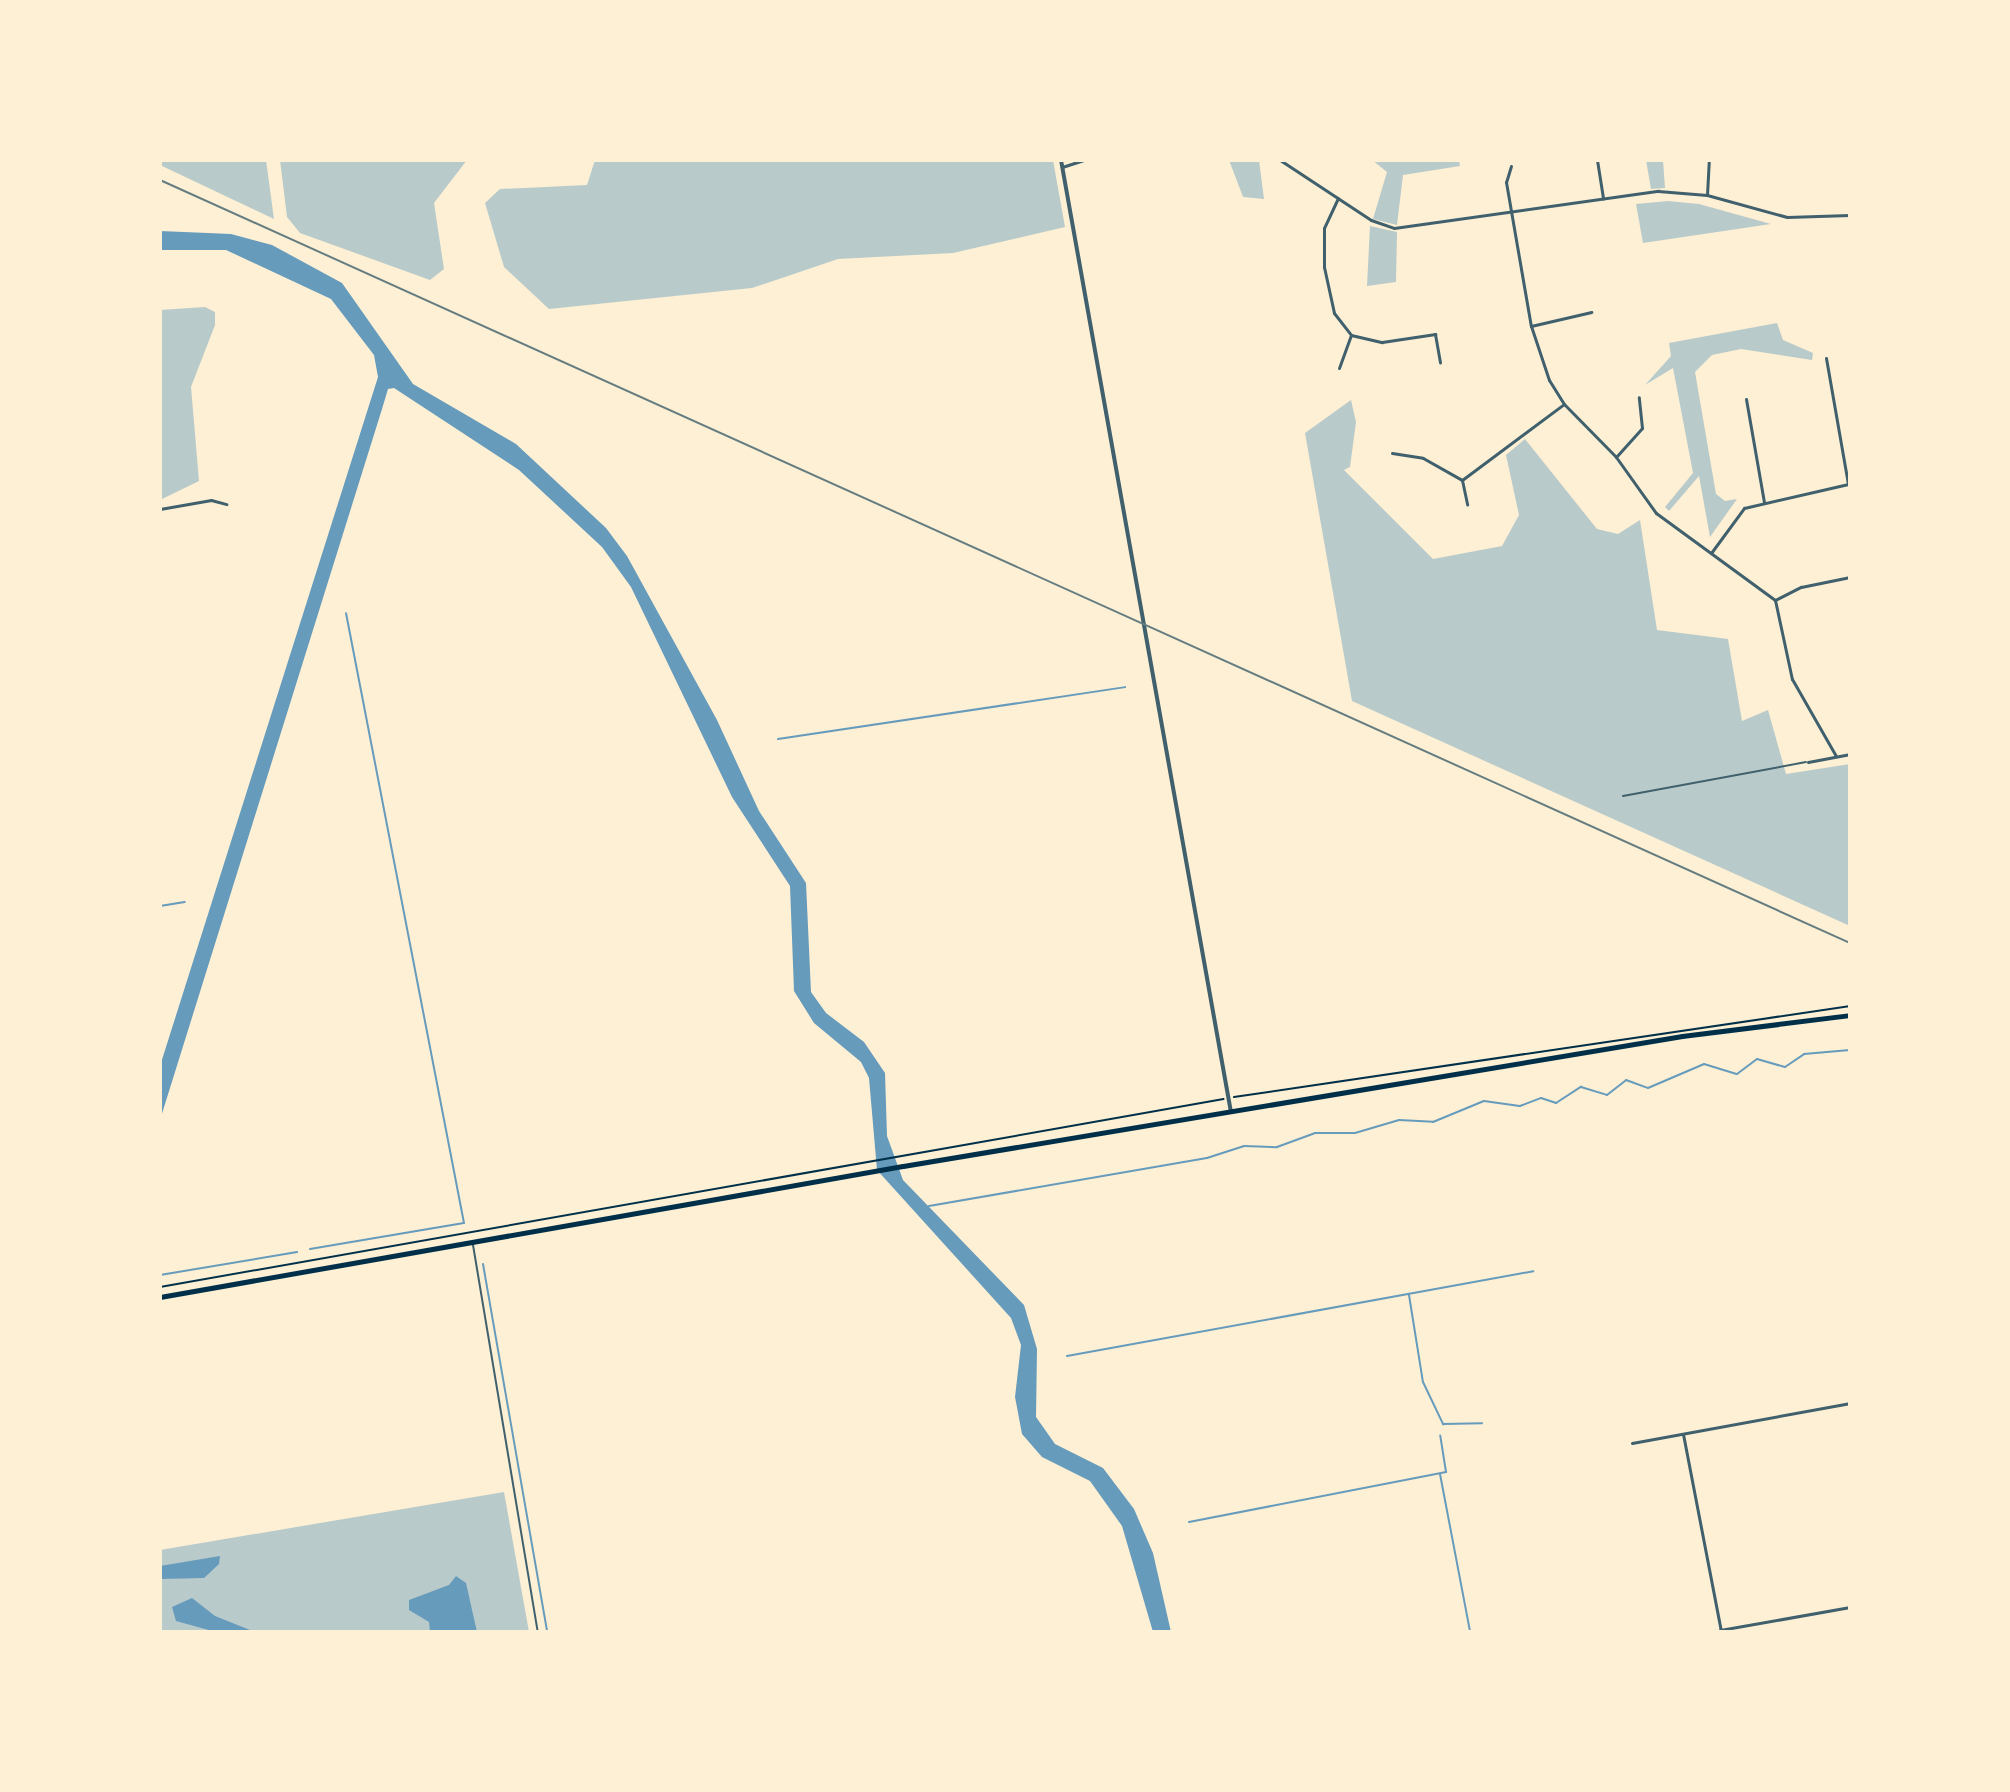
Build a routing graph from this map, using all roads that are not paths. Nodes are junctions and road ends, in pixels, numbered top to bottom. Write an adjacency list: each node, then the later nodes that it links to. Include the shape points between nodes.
1 (1061, 160): 7 (street)
2 (1083, 160): 7 (street)
3 (1280, 160): 9 (street)
4 (1597, 160): 10 (street)
5 (1709, 160): 8 (street)
6 (1511, 166): 11 (street, via 1506,182)
7 (1062, 167): 38 (street)
8 (1707, 195): 10 (street, via 1658,191); 12 (street, via 1783,216)
9 (1338, 198): 11 (street, via 1394,228); 15 (street, via 1324,228 1324,267 1334,313)
10 (1603, 199): 11 (street)
11 (1512, 214): 14 (street)
12 (1850, 215)
13 (1591, 312): 14 (street)
14 (1531, 326): 21 (street, via 1538,355)
15 (1351, 335): 17 (street, via 1382,342 1435,334); 18 (street)
16 (1826, 358): 25 (street)
17 (1440, 363)
18 (1339, 368)
19 (1639, 397): 23 (street, via 1642,428)
20 (1746, 399): 26 (street)
21 (1564, 404): 23 (street); 24 (street)
22 (1392, 453): 24 (street, via 1423,458)
23 (1616, 457): 30 (street, via 1656,513)
24 (1462, 480): 28 (street)
25 (1848, 484): 26 (street)
26 (1764, 503): 30 (street, via 1740,510)
27 (226, 504): 29 (street, via 211,500)
28 (1467, 504)
29 (160, 509)
30 (1711, 553): 32 (street)
31 (1850, 577): 32 (street, via 1801,587)
32 (1775, 600): 34 (street, via 1792,679)
33 (1850, 754): 34 (street)
34 (1836, 756): 35 (street)
35 (1808, 762): 36 (lane)
36 (1623, 796)
37 (1850, 1015): 38 (main road, via 1764,1023)
38 (1231, 1112): 39 (main road)
39 (473, 1244): 40 (main road); 46 (lane)
40 (160, 1297)
41 (1850, 1403): 42 (street)
42 (1683, 1434): 43 (street); 45 (street)
43 (1632, 1443)
44 (1850, 1607): 45 (street)
45 (1720, 1631)
46 (538, 1632)

